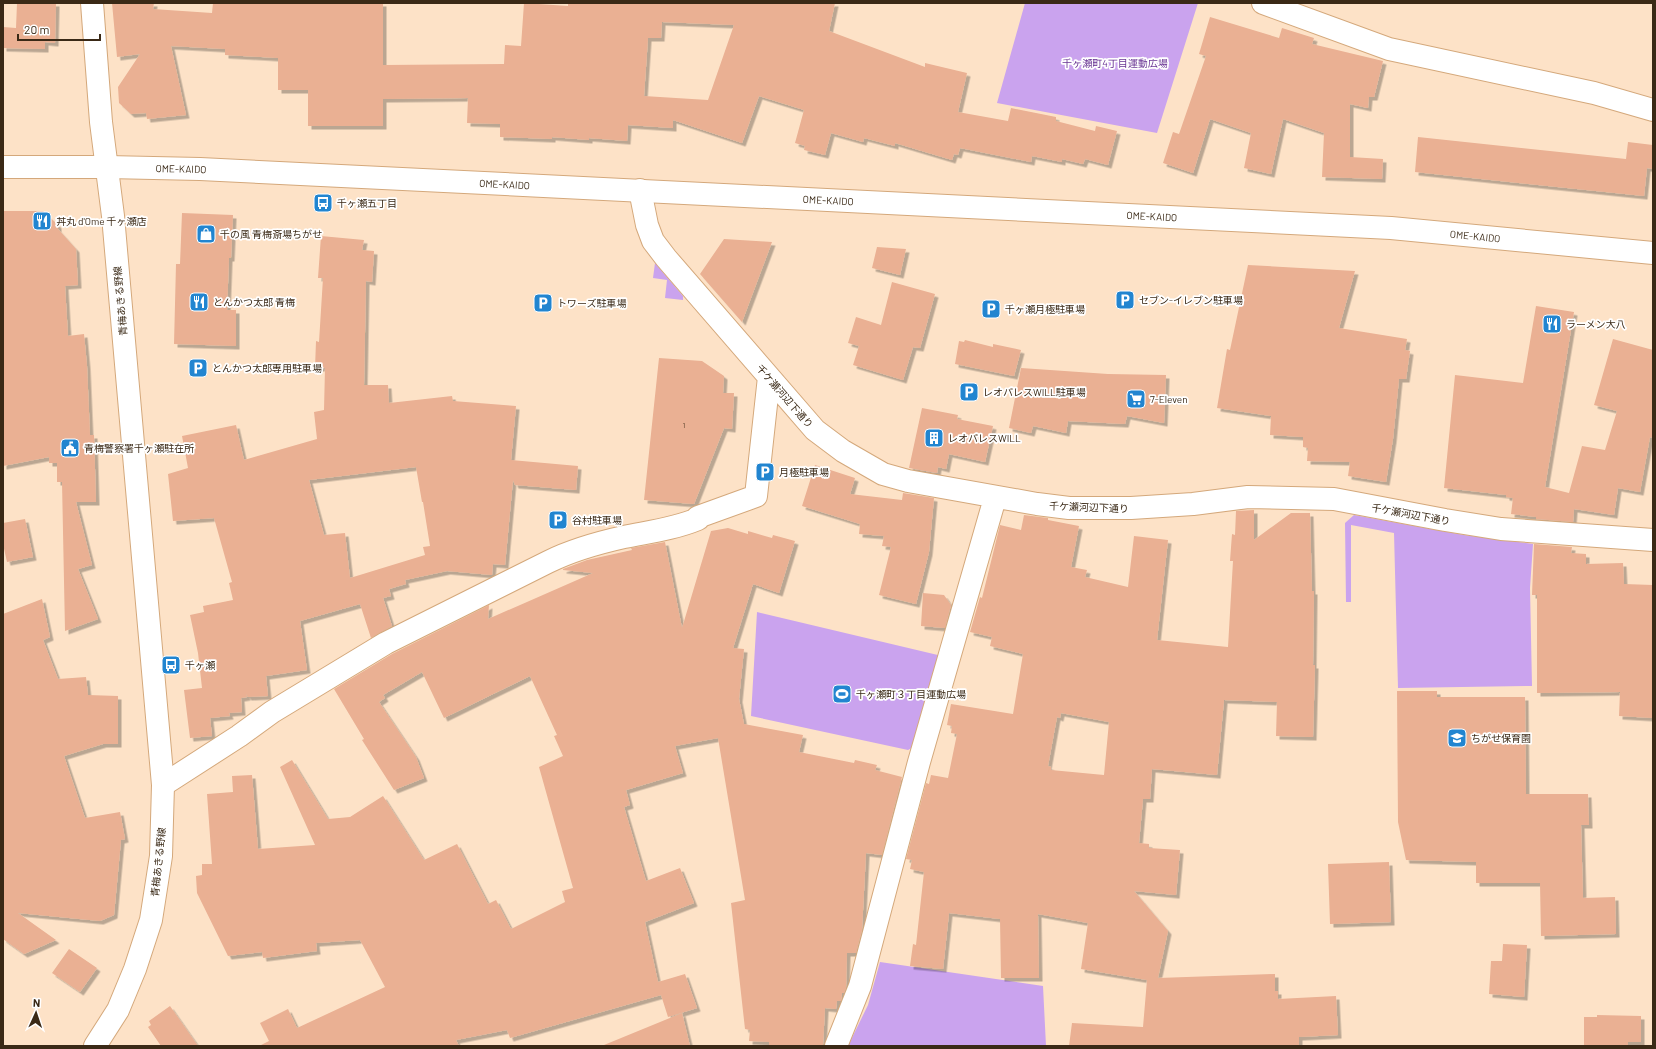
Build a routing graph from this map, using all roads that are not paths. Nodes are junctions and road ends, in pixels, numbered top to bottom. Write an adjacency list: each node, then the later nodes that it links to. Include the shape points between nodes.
1 (92, 3): 5 (street, 青梅あきる野線)
2 (1263, 3): 3 (street, via 1389,49 1594,93)
3 (1653, 110)
4 (3, 167): 5 (street, OME-KAIDO)
5 (107, 167): 6 (street, OME-KAIDO, via 200,169); 11 (street, 青梅あきる野線)
6 (640, 190): 7 (street, OME-KAIDO, via 1391,228); 8 (street, 千ケ瀬河辺下通り, via 653,241)
7 (1653, 253)
8 (769, 377): 9 (street, 千ケ瀬河辺下通り, via 815,430 843,451 883,474); 11 (street, via 756,496 698,517 685,525 572,551 548,562 386,643 272,712)
9 (995, 498): 10 (street, 千ケ瀬河辺下通り, via 1069,508 1131,508 1248,497 1334,500 1501,529); 13 (street, via 919,762 860,986)
10 (1653, 540)
11 (163, 785): 12 (street, 青梅あきる野線, via 161,856 151,920 118,1010)
12 (95, 1046)
13 (836, 1046)

